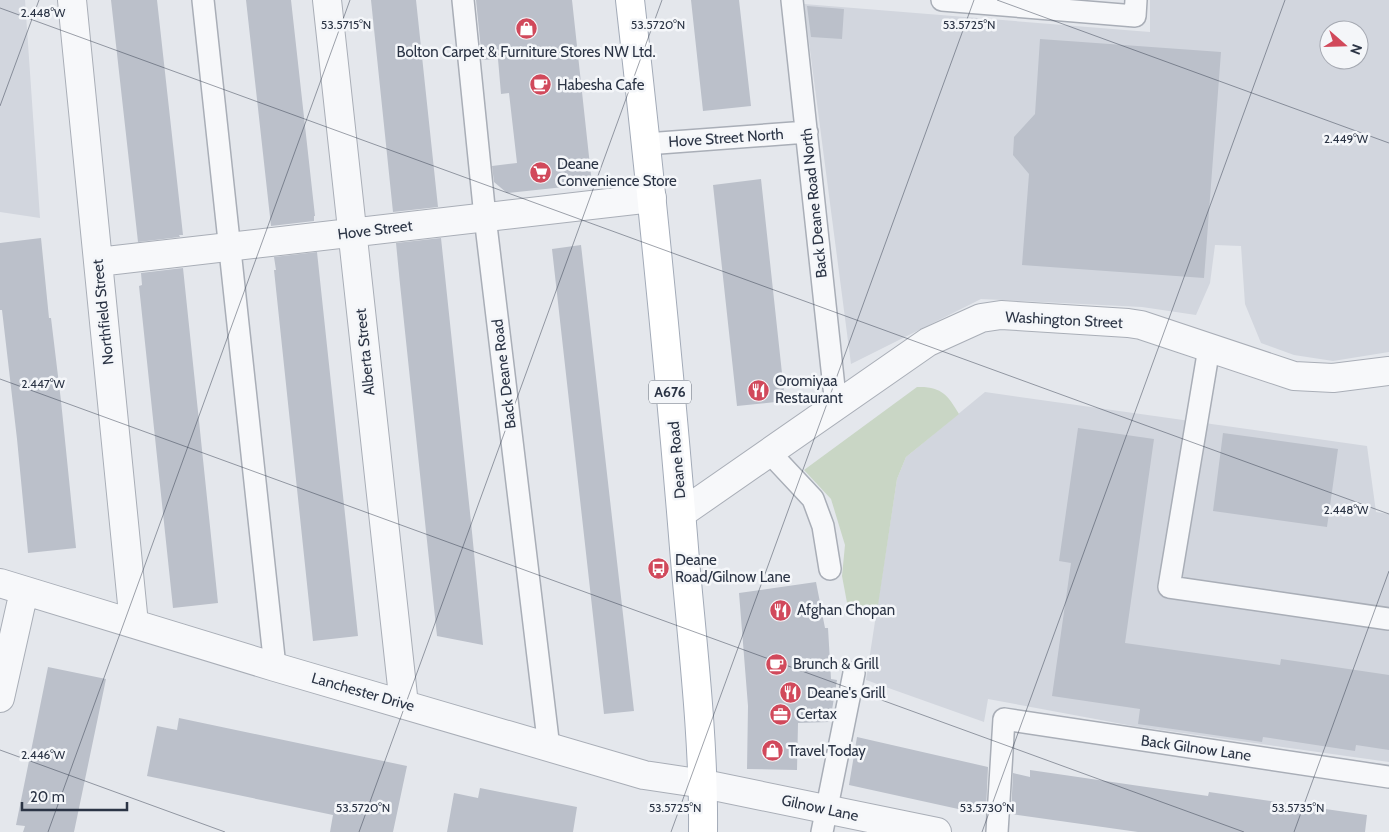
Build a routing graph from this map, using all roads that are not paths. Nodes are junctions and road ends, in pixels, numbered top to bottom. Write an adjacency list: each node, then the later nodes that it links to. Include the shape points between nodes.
1 (72, 0): 15 (street, Northfield Street)
2 (203, 0): 14 (lane)
3 (327, 0): 13 (street, Alberta Street)
4 (463, 0): 12 (lane, Back Deane Road)
5 (630, 0): 10 (main road, Deane Road / A676)
6 (792, 0): 9 (lane, Back Deane Road North)
7 (942, 0): 8 (lane, via 1135,16)
8 (1136, 0)
9 (807, 132): 10 (lane, Hove Street North); 18 (lane, Back Deane Road North)
10 (646, 144): 11 (main road, Deane Road / A676)
11 (652, 198): 12 (street, Hove Street); 20 (main road, Deane Road / A676)
12 (485, 217): 13 (street, Hove Street); 29 (lane, Back Deane Road)
13 (352, 233): 14 (street, Hove Street); 28 (street, Alberta Street)
14 (229, 247): 15 (street, Hove Street); 25 (lane)
15 (98, 262): 24 (street, Northfield Street)
16 (1209, 348): 17 (street, Washington Street, via 1294,376 1333,378); 18 (street, Washington Street, via 1128,323 1001,315 981,318 928,342); 23 (lane, via 1169,587)
17 (1389, 371)
18 (836, 406): 19 (street, Washington Street)
19 (769, 452): 20 (street, Washington Street); 21 (lane, via 813,499 823,526)
20 (682, 513): 31 (main road, Deane Road / A676)
21 (830, 569)
22 (12, 587): 24 (street, Lanchester Drive); 27 (street)
23 (1389, 619)
24 (134, 624): 25 (street, Lanchester Drive)
25 (275, 667): 28 (street, Lanchester Drive)
26 (854, 673): 32 (lane)
27 (0, 698)
28 (404, 705): 29 (street, Lanchester Drive)
29 (549, 748): 31 (street, Lanchester Drive, via 644,775)
30 (1389, 777): 35 (lane, Back Gilnow Lane, via 1004,719)
31 (704, 784): 32 (street, Gilnow Lane); 33 (main road, Deane Road / A676)
32 (824, 821): 34 (street, Gilnow Lane)
33 (703, 832)
34 (937, 832)
35 (997, 832)

